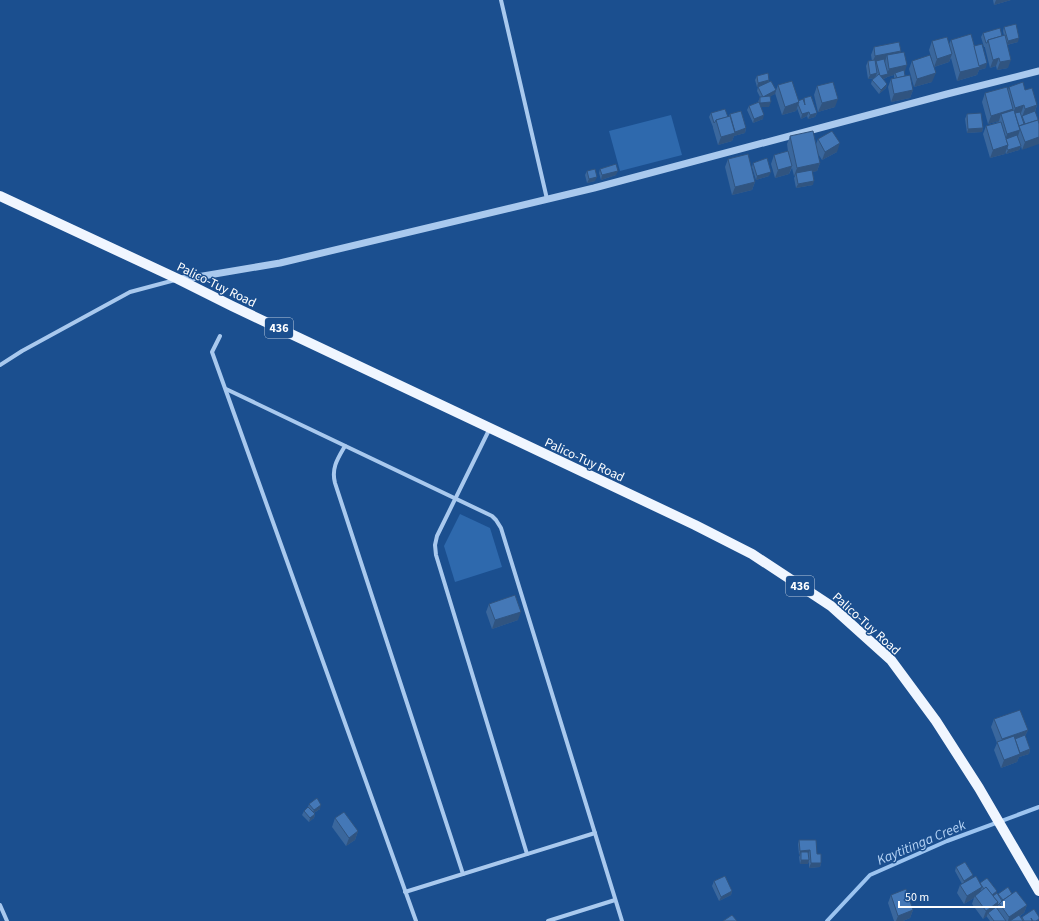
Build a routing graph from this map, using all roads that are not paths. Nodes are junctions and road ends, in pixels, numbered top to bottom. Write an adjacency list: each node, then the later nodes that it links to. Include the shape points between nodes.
1 (501, 0): 4 (street)
2 (1039, 71): 4 (street)
3 (0, 196): 5 (main road, Palico-Tuy Road / 436)
4 (547, 199): 5 (street, via 280,263)
5 (178, 279): 7 (street, via 130,292); 9 (main road, Palico-Tuy Road / 436)
6 (220, 336): 8 (street, via 212,352)
7 (0, 365)
8 (226, 389): 10 (street); 16 (street)
9 (491, 428): 11 (street); 15 (main road, Palico-Tuy Road / 436, via 752,554 831,606 891,660 936,721 979,788)
10 (345, 446): 11 (street); 14 (street, via 335,464 333,475)
11 (456, 499): 12 (street, via 492,516 501,528); 13 (street, via 437,536 436,555)
12 (595, 833): 13 (street); 17 (street)
13 (528, 854): 14 (street)
14 (463, 874): 16 (street)
15 (1039, 891)
16 (405, 892): 20 (street)
17 (616, 900): 21 (street); 22 (street)
18 (0, 905): 19 (street)
19 (7, 921)
20 (416, 921)
21 (548, 921)
22 (622, 921)

